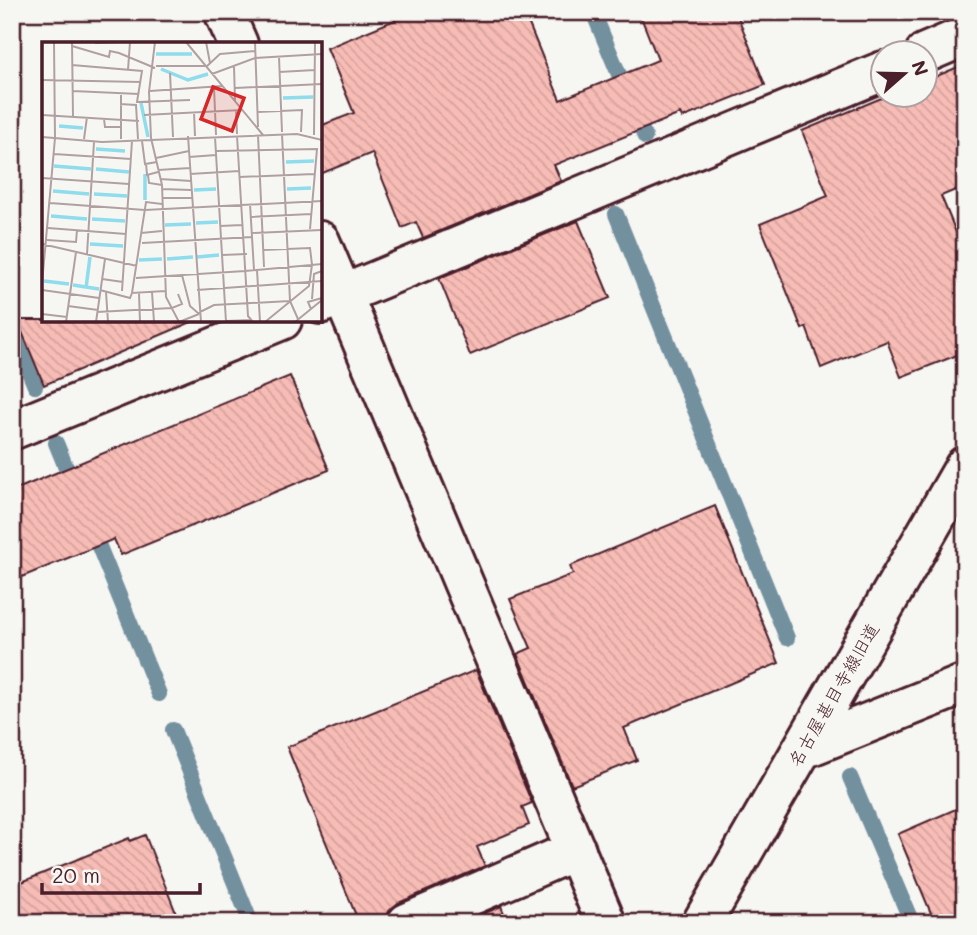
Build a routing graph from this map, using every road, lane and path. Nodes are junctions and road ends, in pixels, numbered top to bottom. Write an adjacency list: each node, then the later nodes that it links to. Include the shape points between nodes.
1 (225, 12): 3 (street)
2 (965, 36): 4 (street)
3 (237, 42)
4 (939, 47)
5 (869, 77): 7 (street)
6 (322, 251): 7 (street)
7 (332, 300): 13 (street)
8 (277, 322): 9 (street)
9 (12, 430)
10 (965, 466): 12 (street, 名古屋甚目寺線旧道)
11 (965, 684): 12 (street)
12 (803, 749): 16 (street, 名古屋甚目寺線旧道)
13 (576, 850): 14 (street); 15 (street)
14 (407, 923)
15 (606, 923)
16 (702, 923)

